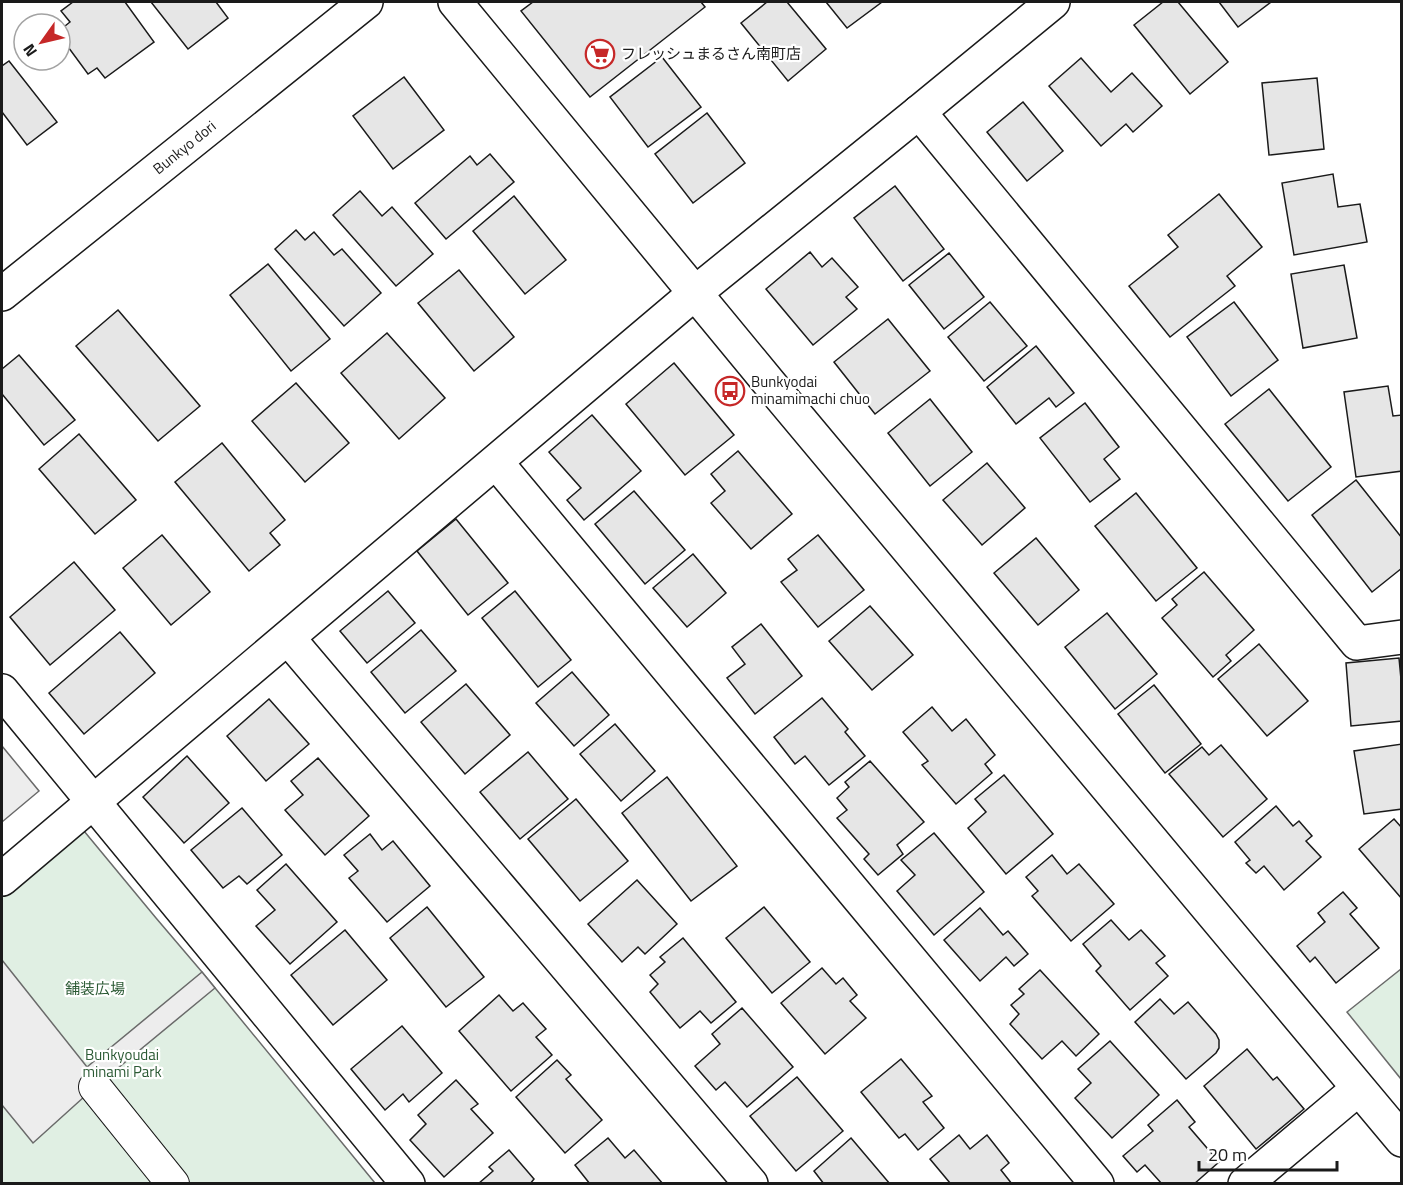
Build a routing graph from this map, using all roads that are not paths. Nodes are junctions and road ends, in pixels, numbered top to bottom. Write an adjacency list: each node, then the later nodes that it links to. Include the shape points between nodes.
1 (366, 2): 6 (street, Bunkyo dori)
2 (455, 2): 5 (street)
3 (1053, 2): 4 (street)
4 (919, 112): 5 (street); 8 (street, via 1357,643)
5 (695, 293): 7 (street); 14 (street)
6 (2, 294)
7 (496, 462): 9 (street); 19 (street)
8 (1401, 637)
9 (288, 638): 11 (street); 18 (street)
10 (2, 691): 11 (street)
11 (93, 803): 12 (street); 17 (street)
12 (2, 879)
13 (95, 1088): 16 (street)
14 (1358, 1089): 15 (street); 20 (street)
15 (1401, 1140)
16 (173, 1184)
17 (408, 1184)
18 (751, 1184)
19 (1097, 1184)
20 (1245, 1184)

